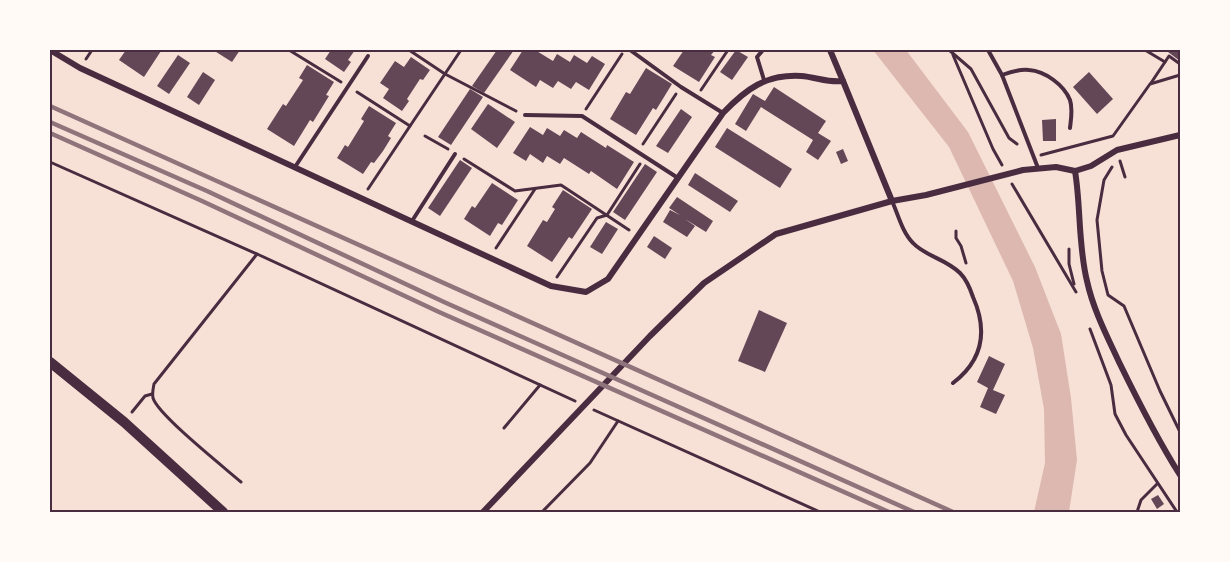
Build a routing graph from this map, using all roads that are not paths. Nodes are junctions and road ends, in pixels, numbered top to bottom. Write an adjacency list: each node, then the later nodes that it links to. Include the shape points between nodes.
1 (50, 50): 15 (street, via 80,68)
2 (630, 50): 10 (lane)
3 (763, 50): 8 (lane, via 758,57)
4 (830, 50): 9 (street)
5 (988, 50): 7 (lane)
6 (368, 56): 15 (lane)
7 (1002, 75): 12 (lane, via 1029,70 1053,79 1069,98); 16 (lane)
8 (764, 80): 9 (street, via 801,76); 10 (street, via 742,93)
9 (843, 81): 19 (street)
10 (723, 113): 18 (street)
11 (525, 116): 18 (lane, via 582,116)
12 (1070, 128)
13 (1180, 135): 17 (street, via 1117,150)
14 (455, 154): 20 (lane)
15 (296, 167): 20 (street)
16 (1038, 168): 17 (street); 19 (street)
17 (1075, 171): 23 (street, via 1087,281 1136,398)
18 (679, 178): 20 (street, via 608,279 586,292 551,286)
19 (892, 201): 22 (lane, via 913,243 959,271 976,303 981,321 979,348 966,373); 25 (street, via 776,234 704,283)
20 (412, 221)
21 (50, 362): 24 (main road, via 124,422)
22 (953, 383)
23 (1180, 475)
24 (223, 513)
25 (483, 513)

